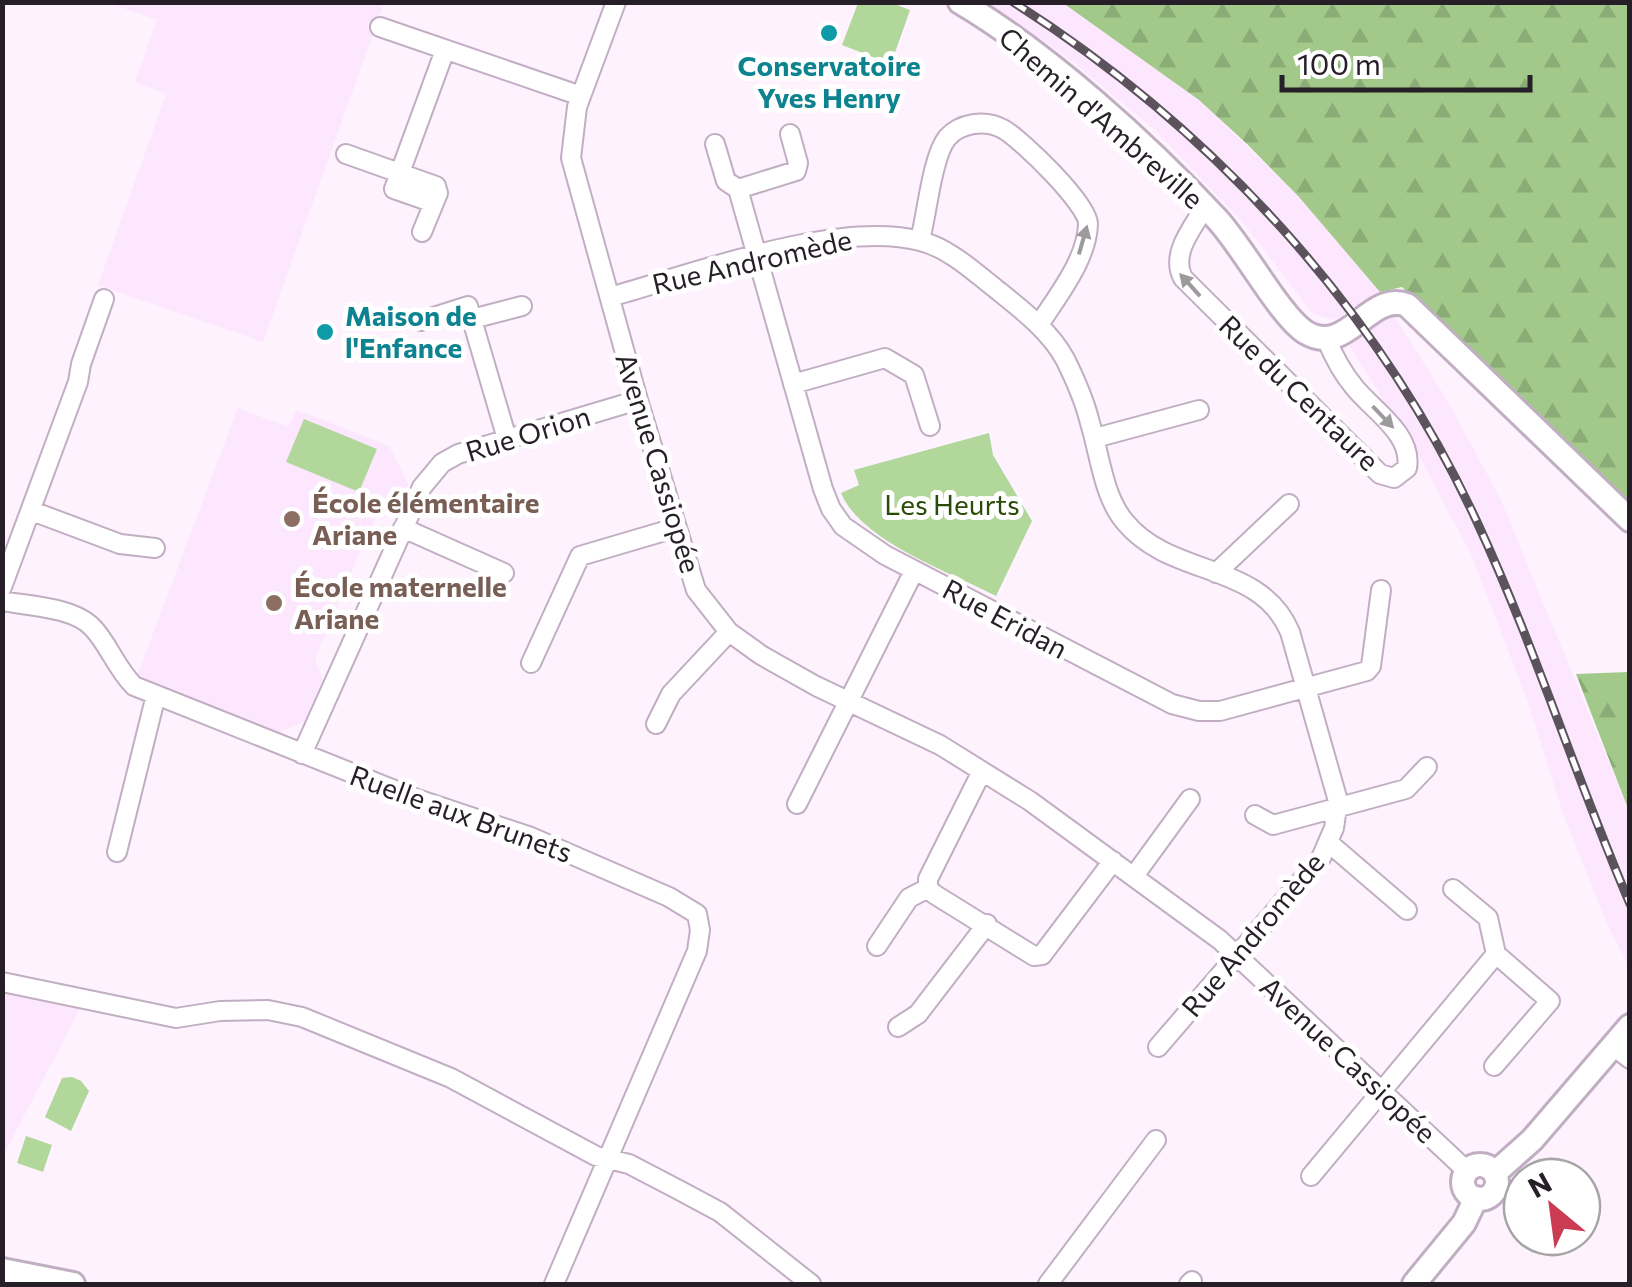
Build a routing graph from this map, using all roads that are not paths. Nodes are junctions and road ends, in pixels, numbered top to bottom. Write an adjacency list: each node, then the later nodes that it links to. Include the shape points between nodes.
1 (616, 2): 5 (street, Avenue Cassiopée)
2 (960, 2): 11 (street, Chemin d'Ambreville, via 1084,96)
3 (380, 27): 4 (street)
4 (446, 50): 5 (street); 9 (street)
5 (581, 96): 15 (street, Avenue Cassiopée, via 572,158)
6 (790, 134): 10 (street, via 796,170)
7 (715, 144): 10 (street, Rue Eridan, via 726,181)
8 (346, 154): 9 (street)
9 (400, 172): 12 (street, via 394,189 434,202)
10 (738, 189): 14 (street, Rue Eridan)
11 (1205, 206): 21 (street, Chemin d'Ambreville, via 1296,324); 21 (street, Rue du Centaure, one-way to 11, via 1356,388 1406,448 1407,468 1394,478 1380,474 1182,278 1180,253)
12 (422, 232)
13 (920, 240): 14 (street, Rue Andromède, via 844,236); 20 (street, Rue Andromède, via 966,266); 20 (street, one-way to 13, via 1086,242 1089,218 1074,195 1002,128 974,122 950,134 939,150)
14 (758, 256): 15 (street, Rue Andromède); 22 (street, Rue Eridan)
15 (610, 297): 23 (street, Avenue Cassiopée)
16 (104, 299): 29 (street)
17 (522, 306): 18 (street)
18 (472, 319): 19 (street, via 468,306); 27 (street)
19 (422, 321)
20 (1038, 326): 26 (street, Rue Andromède, via 1064,358)
21 (1326, 338): 30 (street, via 1386,304 1407,305)
22 (793, 384): 25 (street, via 886,358 914,375); 34 (street, Rue Eridan, via 836,519)
23 (638, 400): 27 (street, Rue Orion); 32 (street, Avenue Cassiopée)
24 (1199, 410): 26 (street)
25 (930, 426)
26 (1095, 438): 36 (street, Rue Andromède, via 1110,494 1126,523 1161,553)
27 (507, 440): 31 (street, Rue Orion, via 442,464 422,486)
28 (1289, 504): 36 (street)
29 (32, 511): 33 (street, via 120,544); 37 (street)
30 (1630, 520)
31 (403, 528): 35 (street); 46 (street, Rue Orion)
32 (675, 528): 40 (street, Avenue Cassiopée, via 696,590); 41 (street, via 580,556)
33 (155, 548)
34 (914, 571): 42 (street, Rue Eridan, via 1185,709 1220,710); 44 (street)
35 (504, 572)
36 (1216, 573): 42 (street, Rue Andromède, via 1267,596 1277,608)
37 (2, 586)
38 (1381, 590): 42 (street, Rue Eridan, via 1369,669)
39 (2, 601): 43 (street, Ruelle aux Brunets, via 76,616 92,626 120,673)
40 (729, 632): 44 (street, Avenue Cassiopée); 45 (street, via 671,694)
41 (531, 663)
42 (1306, 688): 51 (street, Rue Andromède)
43 (156, 695): 46 (street, Ruelle aux Brunets); 54 (street)
44 (848, 702): 48 (street, Avenue Cassiopée); 50 (street)
45 (656, 724)
46 (302, 754): 72 (street, Ruelle aux Brunets, via 531,837 697,914 697,951)
47 (1427, 767): 51 (street, via 1406,789)
48 (982, 772): 55 (street, Avenue Cassiopée); 57 (street)
49 (1190, 799): 56 (street)
50 (798, 804)
51 (1338, 807): 52 (street, via 1273,825); 53 (street, Rue Andromède)
52 (1256, 814)
53 (1329, 843): 59 (street); 63 (street, Rue Andromède)
54 (117, 852)
55 (1113, 861): 56 (street, Avenue Cassiopée); 60 (street, via 1042,955)
56 (1134, 876): 63 (street, Avenue Cassiopée)
57 (928, 888): 60 (street); 61 (street, via 909,898)
58 (1453, 889): 62 (street, via 1488,918)
59 (1407, 910)
60 (987, 924): 65 (street, via 918,1014)
61 (877, 946)
62 (1496, 954): 69 (street, via 1550,1001); 70 (street)
63 (1236, 955): 67 (street, Rue Andromède); 70 (street, Avenue Cassiopée)
64 (2, 982): 72 (street, via 176,1018 268,1010 302,1017 450,1078)
65 (898, 1026)
66 (1630, 1026): 68 (street)
67 (1158, 1047)
68 (1621, 1052): 74 (street)
69 (1494, 1066)
70 (1382, 1091): 73 (street, Avenue Cassiopée); 75 (street)
71 (1156, 1140): 81 (street)
72 (606, 1157): 79 (street); 80 (street, via 720,1212)
73 (1467, 1171): 74 (street, via 1481,1165); 76 (street, via 1464,1185)
74 (1495, 1173): 76 (street, via 1492,1194)
75 (1311, 1176)
76 (1476, 1198): 82 (street)
77 (2, 1270): 78 (street)
78 (73, 1284)
79 (554, 1284)
80 (811, 1284)
81 (1048, 1284)
82 (1414, 1284)

